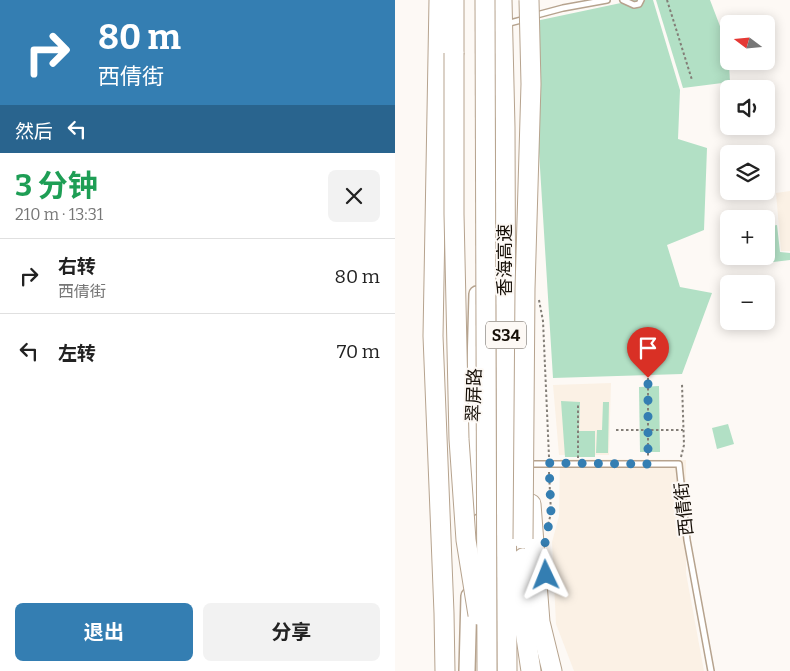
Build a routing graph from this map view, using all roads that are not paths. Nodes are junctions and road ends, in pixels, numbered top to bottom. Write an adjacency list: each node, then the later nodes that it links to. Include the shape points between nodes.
1 (439, 0): 14 (highway, via 433,336)
2 (454, 0): 16 (highway, bridge, via 459,439 466,540)
3 (480, 0): 15 (main road, 翠屏路, via 483,76)
4 (485, 0): 16 (highway, 香海高速 / S34, bridge)
5 (504, 0): 10 (main road, 翠屏路); 17 (highway, 香海高速 / S34)
6 (529, 0): 19 (highway, bridge, via 531,84 525,289 523,624)
7 (607, 0): 10 (lane)
8 (623, 0): 9 (lane, via 634,6)
9 (641, 0)
10 (506, 24): 11 (main road, 翠屏路)
11 (509, 279): 12 (main road); 18 (main road, 翠屏路)
12 (529, 411): 13 (highway)
13 (540, 464): 20 (highway, via 532,526 540,622); 21 (lane, 西倩街, via 679,464 687,540)
14 (445, 671)
15 (467, 671)
16 (489, 671)
17 (507, 671)
18 (515, 671)
19 (531, 671)
20 (552, 671)
21 (711, 671)

